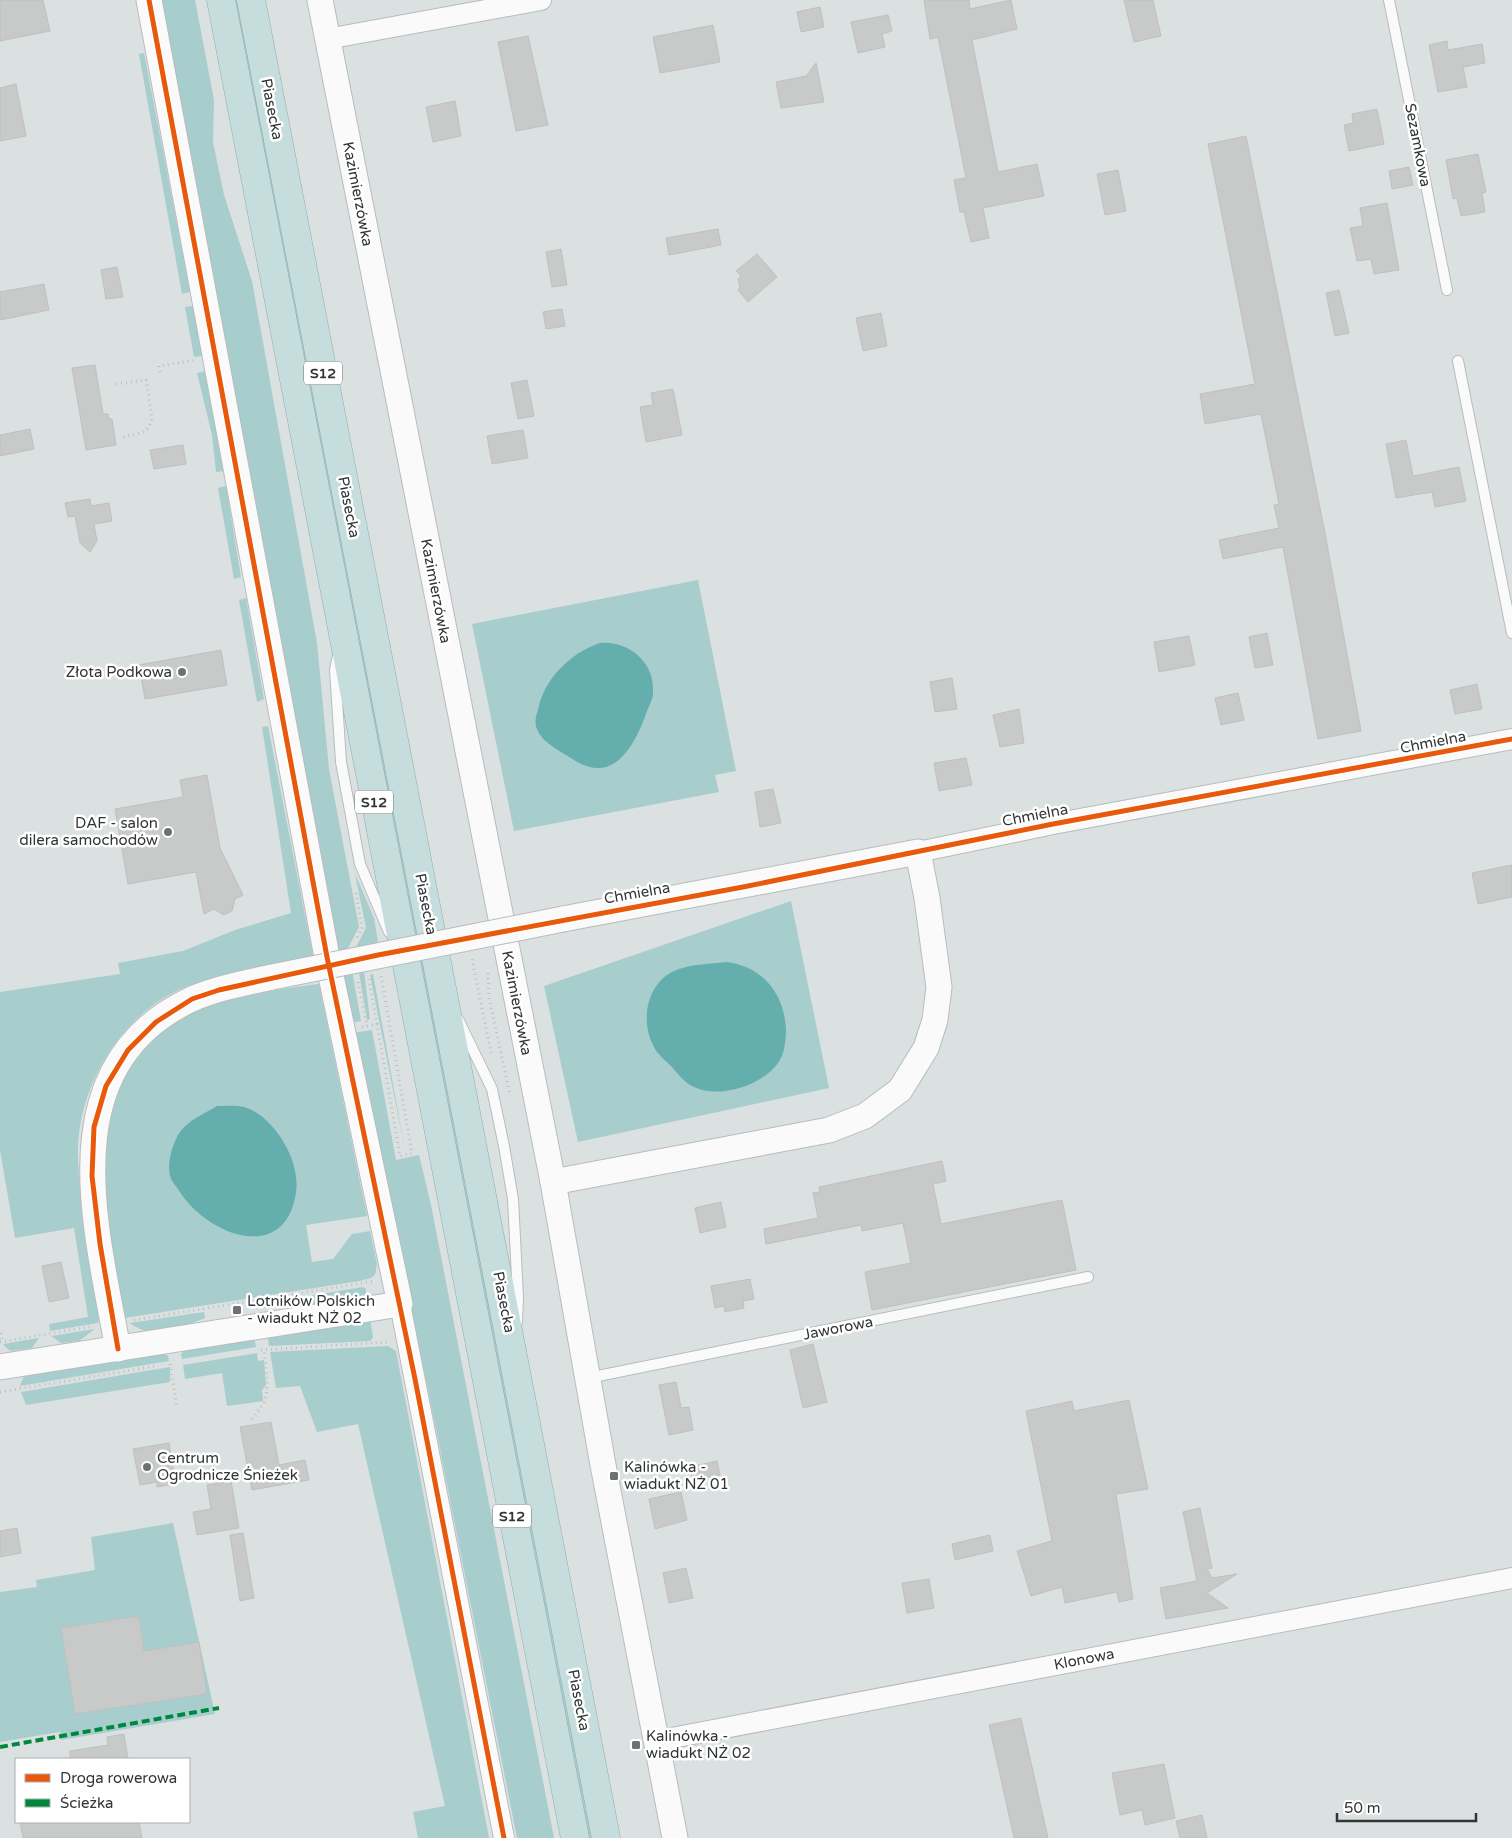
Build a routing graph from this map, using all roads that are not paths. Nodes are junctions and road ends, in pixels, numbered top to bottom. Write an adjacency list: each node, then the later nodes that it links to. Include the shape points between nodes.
1 (149, 0): 15 (street, via 327,957)
2 (221, 0): 22 (highway, Piasecka / S12)
3 (251, 0): 23 (highway, Piasecka / S12)
4 (320, 0): 7 (street, Kazimierzówka)
5 (541, 0): 7 (street)
6 (1389, 0): 8 (lane, Sezamkowa)
7 (327, 39): 13 (street, Kazimierzówka)
8 (1447, 290)
9 (1458, 361): 10 (lane)
10 (1512, 633)
11 (1512, 739): 12 (street, Chmielna)
12 (918, 852): 13 (street, via 938,987 935,1020 926,1048 900,1090 865,1116 829,1130); 16 (street, Chmielna, bridge, via 272,977 192,999 174,1010 140,1036 116,1066 106,1086 94,1127 92,1176)
13 (553, 1182): 18 (street, Kazimierzówka)
14 (1088, 1277): 18 (lane, Jaworowa)
15 (400, 1304): 16 (street); 21 (street)
16 (118, 1349): 17 (street)
17 (0, 1367)
18 (587, 1378): 20 (street, Kazimierzówka)
19 (1512, 1578): 20 (street, Klonowa)
20 (656, 1741): 24 (street, Kazimierzówka)
21 (504, 1838)
22 (575, 1838)
23 (606, 1838)
24 (675, 1838)

